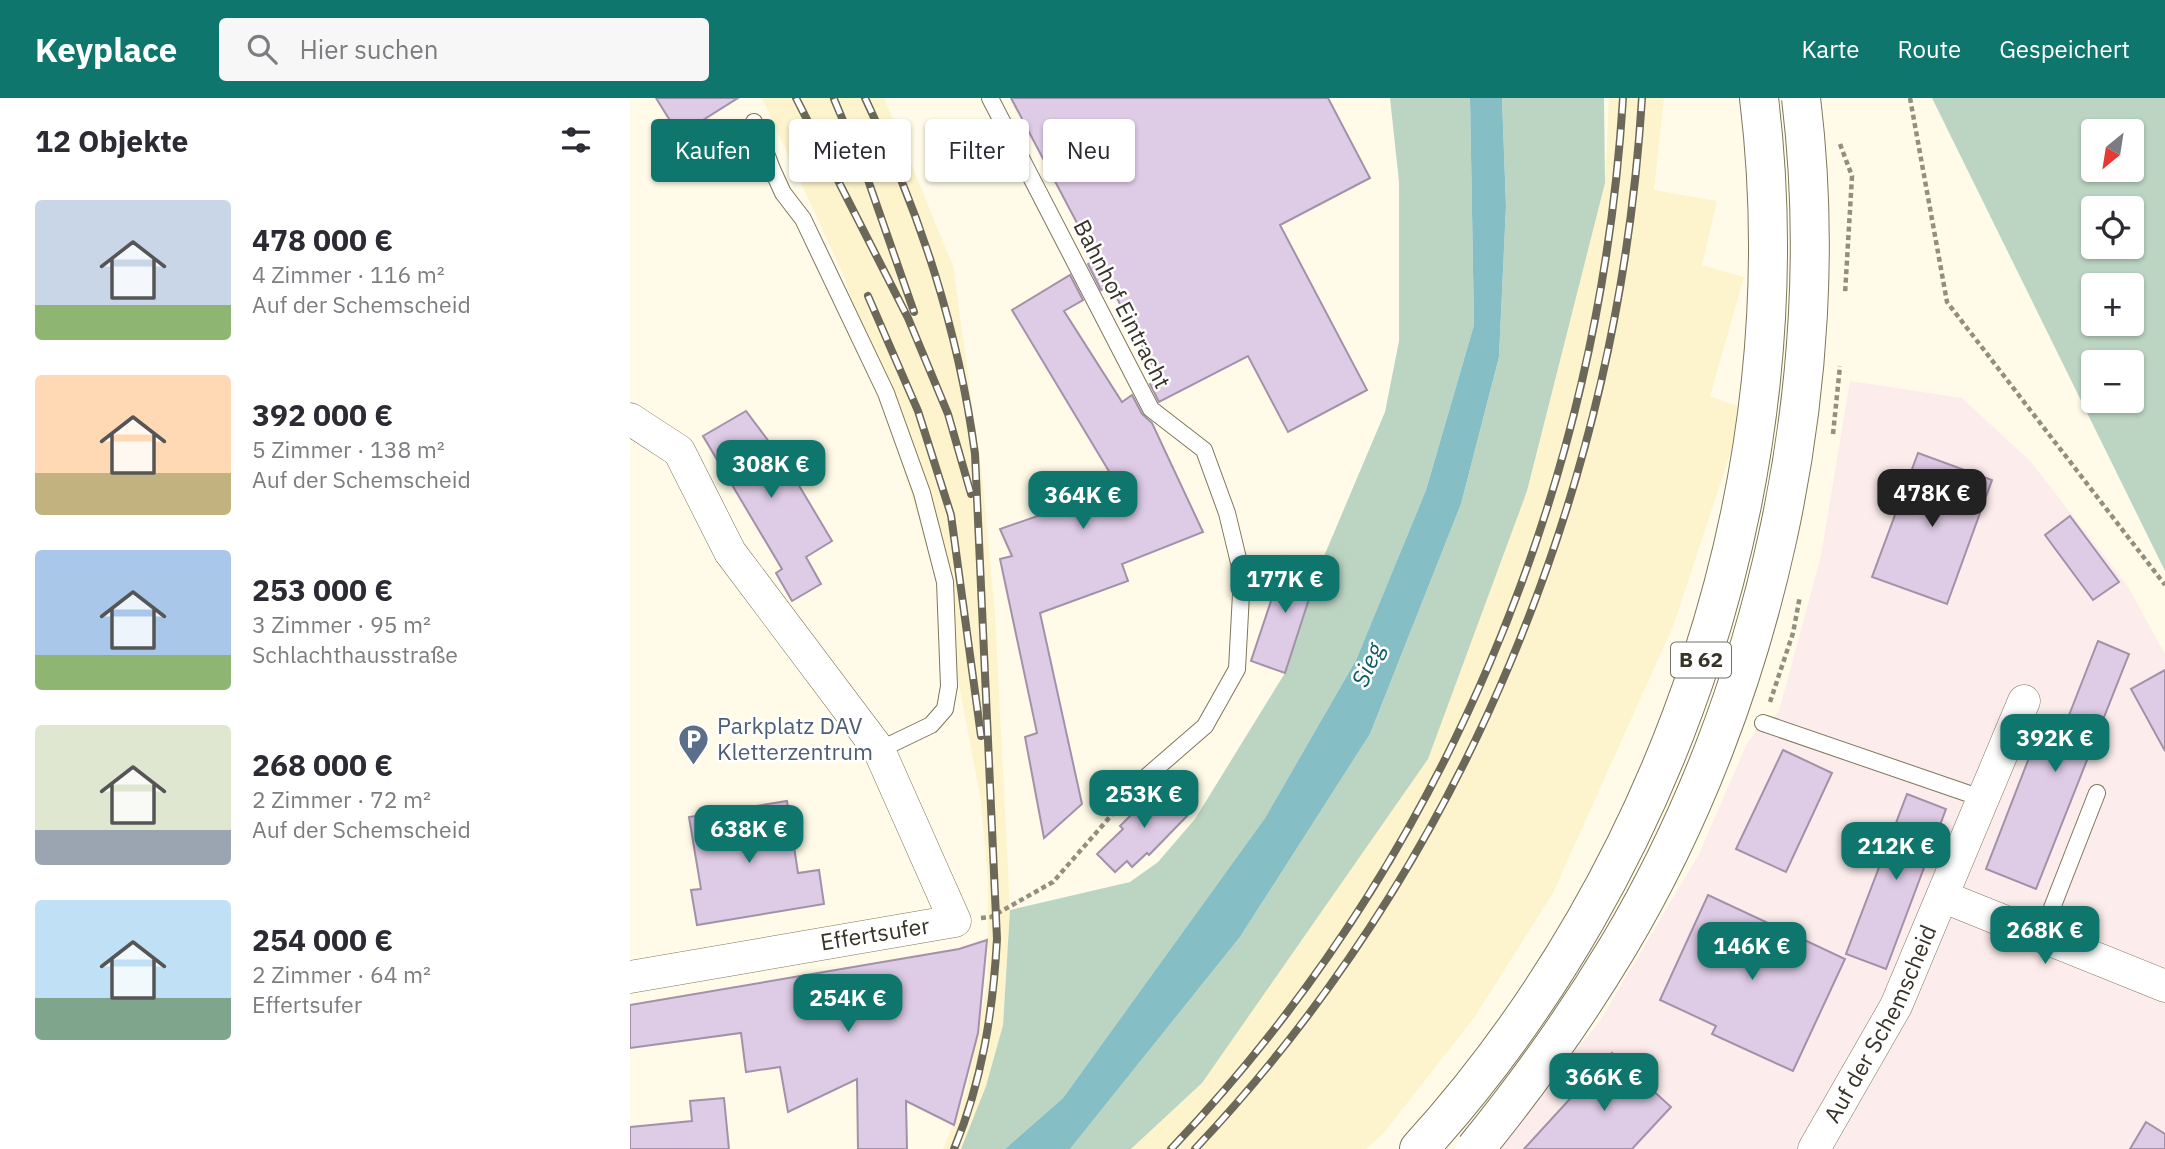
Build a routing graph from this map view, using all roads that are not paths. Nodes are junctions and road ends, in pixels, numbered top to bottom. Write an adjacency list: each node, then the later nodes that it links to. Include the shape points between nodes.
1 (990, 98): 9 (lane, Bahnhof Eintracht, via 1151,409 1204,450 1227,513 1242,575 1237,669 1205,726)
2 (1759, 98): 16 (highway, B 62, via 1767,200 1760,382 1735,533 1690,694 1630,836 1584,922 1491,1062)
3 (1801, 98): 17 (highway, B 62, bridge, via 1808,199 1803,372 1792,458 1755,626 1698,789 1644,900 1575,1017)
4 (775, 176): 8 (lane, via 803,219 886,393 922,493 945,582 949,686 945,709 931,725)
5 (630, 419): 8 (street, via 679,451 730,552)
6 (2024, 701): 11 (street, Auf der Schemscheid)
7 (1763, 723): 11 (lane)
8 (879, 750): 14 (street, Effertsufer, via 955,921)
9 (1145, 778)
10 (2097, 793): 13 (lane)
11 (1984, 799): 12 (street, Auf der Schemscheid)
12 (1944, 897): 13 (street, Auf der Schemscheid); 18 (street, Auf der Schemscheid, via 1896,1006)
13 (2041, 936): 15 (street, Auf der Schemscheid)
14 (630, 976)
15 (2165, 986)
16 (1419, 1149)
17 (1475, 1149)
18 (1814, 1149)

